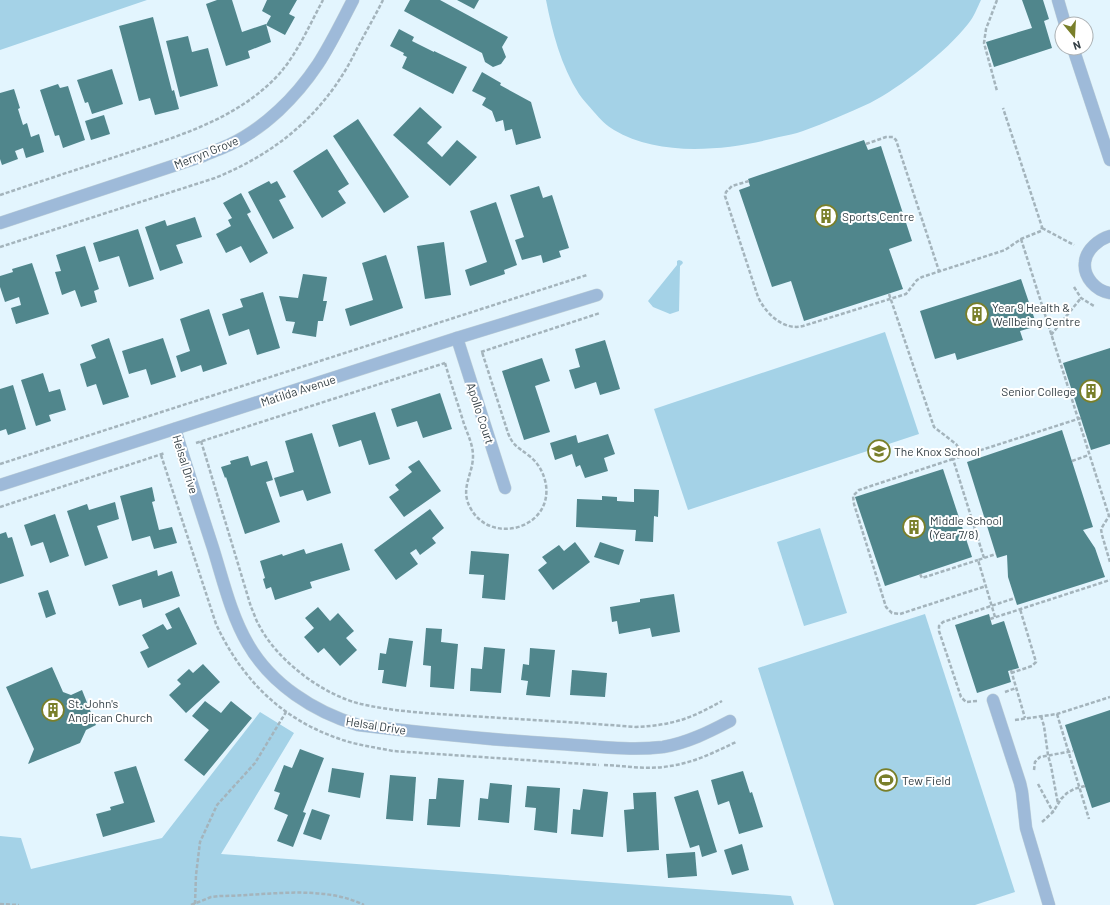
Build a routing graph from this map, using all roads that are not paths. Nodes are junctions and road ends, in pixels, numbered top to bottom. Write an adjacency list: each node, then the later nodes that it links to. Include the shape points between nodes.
1 (353, 0): 6 (street, Merryn Grove, via 320,60 300,88 265,122 246,135 203,156)
2 (1058, 0): 3 (street)
3 (1063, 16)
4 (1076, 56): 5 (street)
5 (1110, 160)
6 (0, 223)
7 (1110, 236): 8 (street, via 1093,247 1085,261 1085,269 1098,289)
8 (1110, 293)
9 (597, 295): 10 (street, Matilda Avenue)
10 (458, 338): 11 (street, Matilda Avenue); 13 (street, Apollo Court)
11 (176, 429): 12 (street, Matilda Avenue); 15 (street, Helsal Drive, via 233,610 247,643 256,657 281,683 321,710 358,725 494,740 624,748 679,743)
12 (0, 485)
13 (505, 488)
14 (987, 700): 16 (street, via 1020,783 1026,828)
15 (730, 721)
16 (1049, 905)

